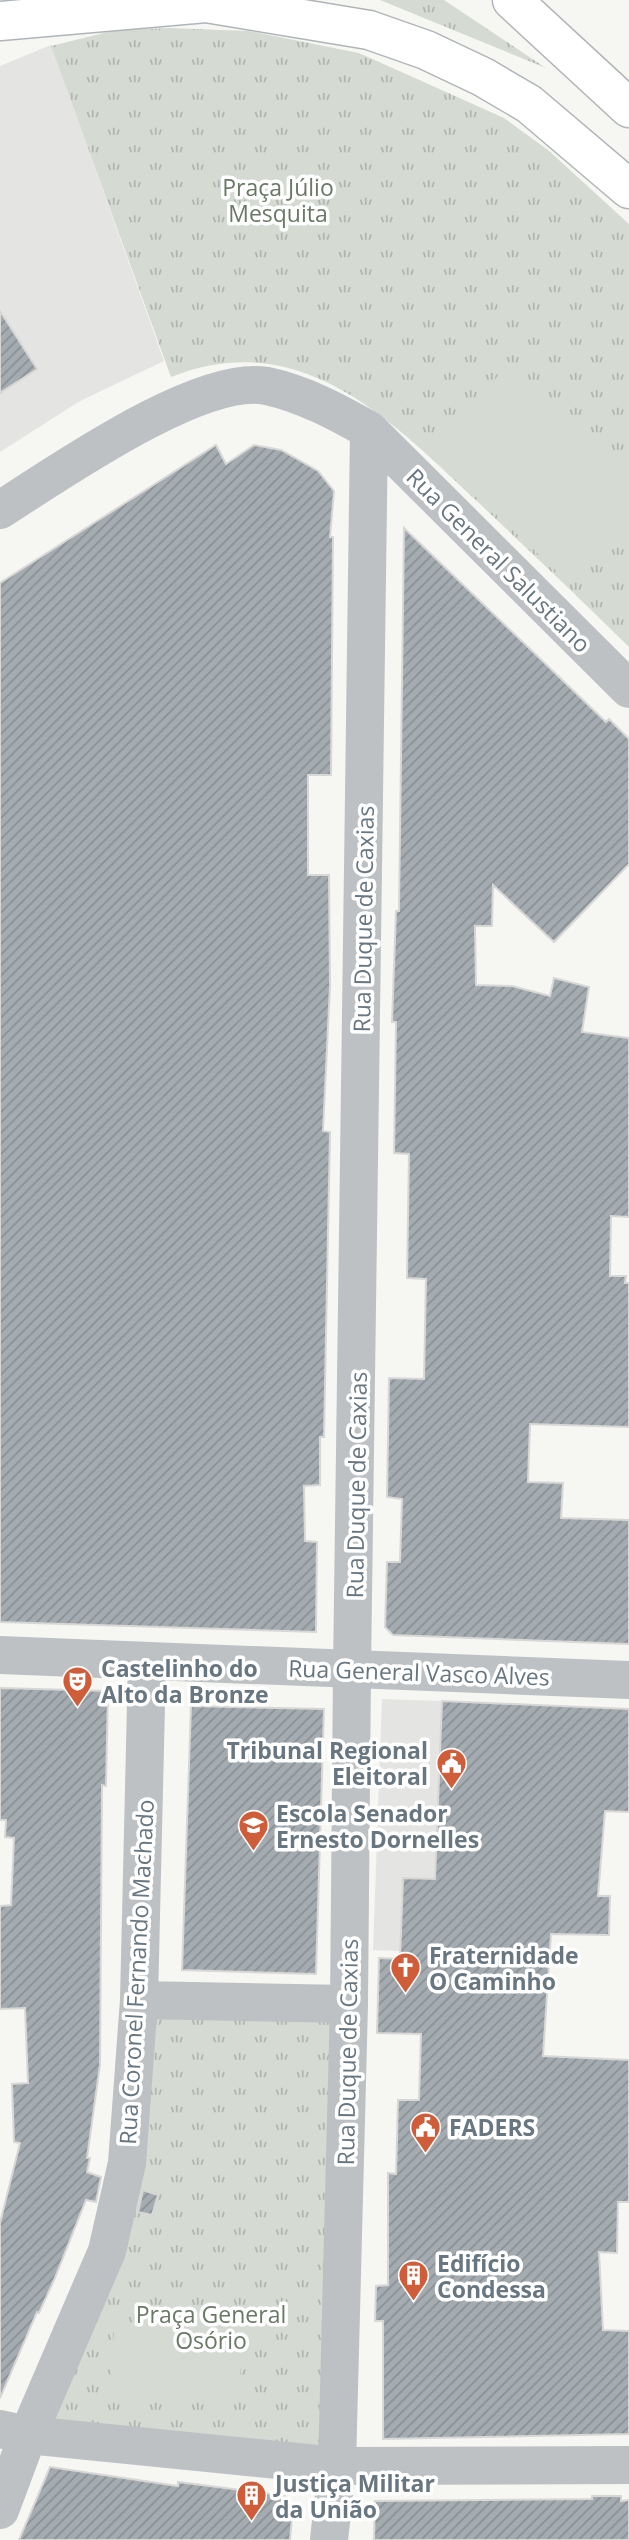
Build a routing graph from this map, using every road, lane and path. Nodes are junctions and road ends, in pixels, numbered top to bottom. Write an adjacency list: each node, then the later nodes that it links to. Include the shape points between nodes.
1 (512, 0): 3 (main road)
2 (0, 21): 4 (main road, via 206,3 369,30 426,50 528,104)
3 (629, 108)
4 (629, 188)
5 (369, 430): 6 (street, Rua General Salustiano, via 323,404 265,385 212,391 102,446); 7 (street, Rua General Salustiano); 10 (street, Rua Duque de Caxias)
6 (0, 510)
7 (629, 689)
8 (0, 1655): 9 (street, Rua General Vasco Alves)
9 (147, 1662): 10 (street, Rua General Vasco Alves); 12 (street, Rua Coronel Fernando Machado)
10 (352, 1670): 11 (street, Rua General Vasco Alves); 13 (street, Rua Duque de Caxias)
11 (629, 1680)
12 (139, 2000): 13 (street); 14 (street, Rua Coronel Fernando Machado, via 127,2163 107,2251)
13 (349, 2004): 16 (street, Rua Duque de Caxias)
14 (14, 2432): 16 (street); 17 (street, Rua Coronel Fernando Machado)
15 (629, 2465): 16 (street)
16 (337, 2466): 18 (street, Rua Duque de Caxias)
17 (0, 2510)
18 (330, 2540)

